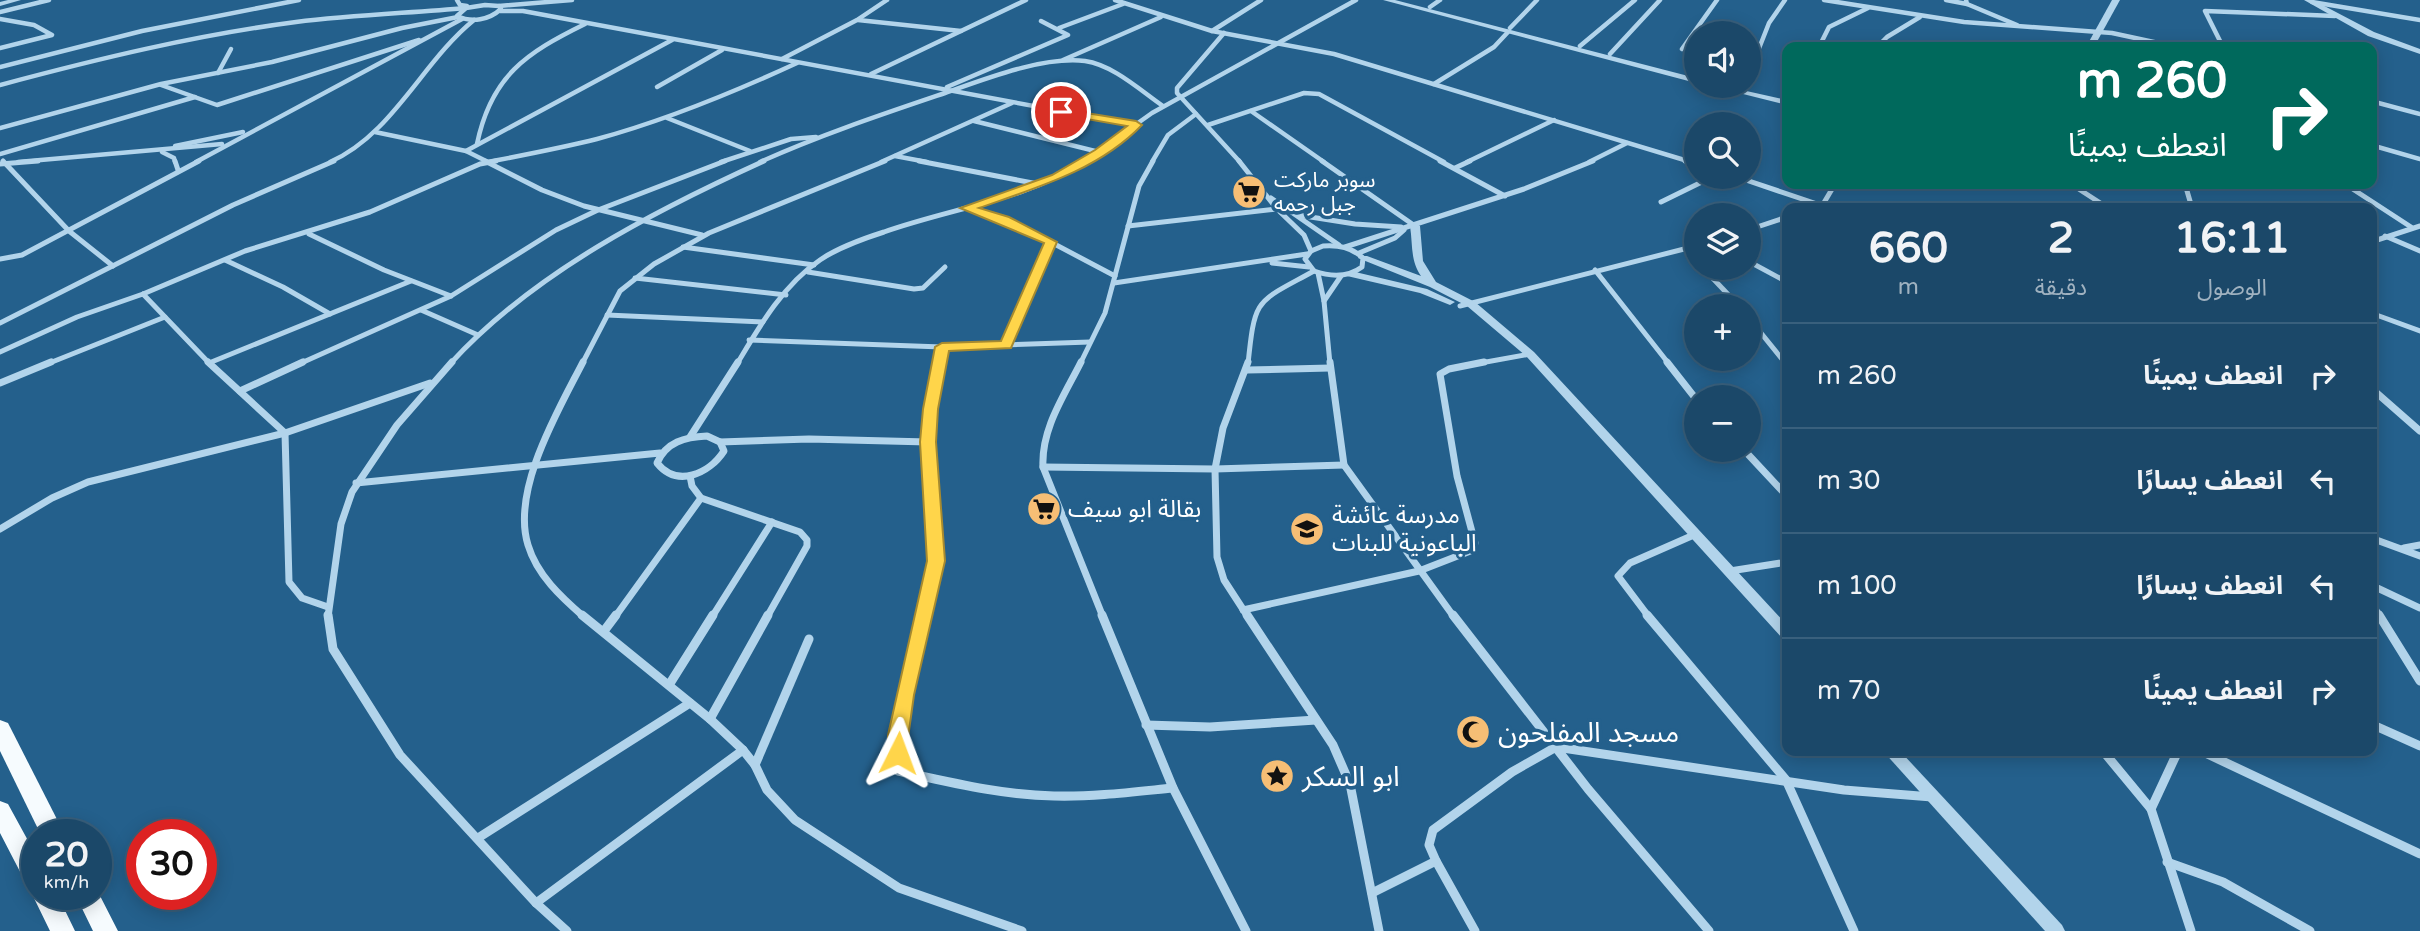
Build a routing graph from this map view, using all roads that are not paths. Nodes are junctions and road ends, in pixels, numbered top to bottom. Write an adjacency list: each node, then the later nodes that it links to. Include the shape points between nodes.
1 (18, 0): 24 (street)
2 (49, 0): 30 (street)
3 (299, 0): 65 (street)
4 (457, 0): 28 (street)
5 (572, 0): 26 (street)
6 (887, 0): 38 (street)
7 (1027, 0): 46 (street)
8 (1115, 0): 25 (street)
9 (1261, 0): 44 (street)
10 (1356, 0): 52 (street)
11 (1387, 0): 45 (street)
12 (1405, 0): 27 (street)
13 (1440, 0): 27 (street)
14 (1537, 0): 45 (street)
15 (1634, 0): 59 (street)
16 (1660, 0): 66 (street)
17 (1717, 0): 63 (street)
18 (1785, 0): 58 (street)
19 (1824, 0): 29 (street)
20 (1946, 0): 23 (street)
21 (2116, 0): 48 (street)
22 (2309, 1): 33 (street); 39 (street)
23 (1967, 2): 43 (street, via 1996,18)
24 (0, 4)
25 (1124, 4): 35 (street); 42 (street)
26 (499, 6): 28 (street); 37 (street); 41 (street)
27 (1430, 7): 45 (street)
28 (468, 8): 31 (street); 34 (street)
29 (1868, 8): 32 (street); 53 (street, via 1829,27)
30 (0, 12)
31 (426, 13): 34 (street); 71 (street, via 285,24)
32 (1920, 16): 43 (street); 54 (street)
33 (2335, 16): 57 (street, via 2205,11); 64 (street)
34 (459, 17): 37 (street); 50 (street); 72 (street)
35 (1161, 17): 44 (street); 68 (street)
36 (0, 19): 60 (street, via 34,25 51,35)
37 (474, 20): 49 (street)
38 (857, 20): 46 (street); 67 (street)
39 (2420, 20)
40 (1041, 21): 42 (street)
41 (585, 24): 51 (street); 104 (street, via 543,45 503,79 483,111)
42 (1059, 28): 79 (street, via 1067,33 1064,40)
43 (2034, 29): 48 (street)
44 (1212, 30): 47 (street)
45 (1509, 30): 59 (street); 66 (street); 75 (street, via 1494,47)
46 (961, 31): 73 (street)
47 (1224, 33): 52 (street); 84 (street, via 1177,88)
48 (2096, 33): 55 (street); 56 (street)
49 (456, 34): 50 (street); 100 (street)
50 (437, 35): 83 (street, via 222,104); 99 (street)
51 (673, 39): 62 (street); 104 (street)
52 (1281, 42): 75 (street); 84 (street)
53 (1822, 42)
54 (1882, 42)
55 (2092, 42)
56 (2154, 42)
57 (2220, 42)
58 (1761, 43)
59 (1580, 46): 66 (street)
60 (0, 48)
61 (231, 49): 72 (street)
62 (722, 49): 67 (street); 78 (street)
63 (1682, 49)
64 (2420, 52)
65 (45, 55): 70 (street); 71 (street)
66 (1608, 56): 74 (street)
67 (781, 60): 69 (street)
68 (1059, 61): 80 (street); 89 (street, via 1095,64)
69 (797, 62): 73 (street); 93 (street)
70 (0, 66)
71 (55, 70): 76 (street)
72 (218, 73): 77 (street)
73 (870, 74): 79 (street)
74 (1684, 76)
75 (1434, 84): 94 (street)
76 (0, 85)
77 (161, 85): 83 (street); 98 (street)
78 (657, 87)
79 (945, 88): 80 (street)
80 (954, 89): 87 (street); 101 (street)
81 (1761, 95): 86 (street)
82 (1761, 96): 85 (street)
83 (195, 97): 112 (street)
84 (1179, 97): 89 (street); 91 (street)
85 (1782, 101)
86 (1782, 101)
87 (1012, 103): 95 (street); 96 (street)
88 (2377, 103): 92 (street)
89 (1163, 106): 96 (street)
90 (1251, 111): 97 (street); 115 (street, via 1304,93 1319,94); 136 (street)
91 (1196, 114): 97 (street); 135 (street, via 1165,139 1139,186)
92 (2420, 114)
93 (667, 117): 107 (street); 114 (street, via 586,141)
94 (1554, 120): 102 (street); 115 (street)
95 (972, 121): 109 (street); 110 (street)
96 (1136, 125): 109 (street)
97 (1208, 125): 122 (street)
98 (0, 128)
99 (255, 129): 103 (street); 106 (street)
100 (375, 132): 108 (street); 157 (street, via 344,156)
101 (821, 137): 107 (street); 134 (street, via 719,179)
102 (1627, 143): 113 (street); 123 (street, via 1573,171)
103 (228, 144): 106 (street); 116 (street)
104 (477, 144): 108 (street)
105 (2377, 147): 111 (street)
106 (154, 150): 112 (street); 116 (street, via 174,158)
107 (750, 150): 130 (street)
108 (466, 151): 114 (street)
109 (1099, 152): 117 (street)
110 (894, 156): 117 (street); 143 (street)
111 (2420, 159)
112 (1, 160): 141 (street)
113 (1684, 160)
114 (489, 161): 130 (street, via 542,190); 142 (street)
115 (1455, 168): 123 (street)
116 (178, 170): 141 (street)
117 (1040, 184): 129 (street)
118 (1761, 185): 125 (street)
119 (1688, 189): 124 (street)
120 (2079, 189): 126 (street)
121 (2353, 189): 127 (street)
122 (1266, 195): 131 (street); 132 (street)
123 (1505, 196): 136 (street)
124 (1661, 202)
125 (1813, 203)
126 (2100, 203)
127 (2374, 203)
128 (2377, 205): 139 (street)
129 (966, 208): 146 (street); 156 (street, via 884,231)
130 (598, 209): 134 (street); 173 (street)
131 (1277, 209): 135 (street); 151 (street, via 1304,235)
132 (1298, 215): 136 (street, via 1355,225); 147 (street)
133 (1782, 219): 137 (street)
134 (639, 222): 143 (street); 185 (street)
135 (1128, 226): 165 (street)
136 (1415, 226): 140 (street); 169 (street, via 1415,257)
137 (1761, 226)
138 (2420, 226): 139 (street)
139 (2411, 227): 144 (street)
140 (1404, 230): 147 (street); 152 (street)
141 (69, 231): 153 (street, via 22,255); 157 (street)
142 (309, 234): 154 (street); 168 (street)
143 (703, 235): 148 (street)
144 (2385, 236): 145 (street); 150 (street)
145 (2377, 239)
146 (1051, 242): 165 (street); 188 (street)
147 (1343, 246): 151 (street, via 1324,246); 152 (street)
148 (681, 247): 156 (street); 164 (street)
149 (1684, 249): 161 (street)
150 (2420, 251)
151 (1309, 253): 155 (street); 160 (street, via 1306,263)
152 (1361, 256): 163 (street, via 1362,267); 169 (street)
153 (0, 259)
154 (225, 260): 170 (street); 177 (street)
155 (1264, 262): 160 (street); 165 (street)
156 (814, 265): 162 (street)
157 (113, 266): 182 (street)
158 (945, 267): 162 (street, via 923,288 914,289)
159 (1761, 268): 166 (street)
160 (1314, 270): 163 (street); 174 (street); 195 (street, via 1259,303 1250,329)
161 (1595, 270): 175 (street); 198 (street)
162 (808, 272): 172 (street)
163 (1346, 275): 174 (street); 175 (street)
164 (634, 278): 172 (street); 178 (street)
165 (1114, 279): 187 (street, via 1105,313)
166 (1782, 279)
167 (1714, 280): 171 (street)
168 (411, 281): 173 (street); 177 (street)
169 (1434, 285): 175 (street)
170 (143, 294): 180 (street); 190 (street)
171 (1728, 294)
172 (786, 295): 181 (street)
173 (451, 296): 176 (street)
174 (1324, 301): 194 (street)
175 (1465, 305): 191 (street)
176 (421, 310): 185 (street); 199 (street)
177 (330, 314): 193 (street)
178 (607, 315): 181 (street); 209 (street)
179 (2377, 315): 183 (street)
180 (164, 317): 193 (street); 196 (street)
181 (763, 322): 186 (street)
182 (0, 323)
183 (2420, 331)
184 (1761, 333): 192 (street)
185 (478, 335): 197 (street)
186 (749, 340): 189 (street); 203 (street)
187 (1090, 342): 188 (street); 210 (street, via 1048,429 1042,447)
188 (1006, 345): 189 (street)
189 (942, 347): 205 (street)
190 (0, 352)
191 (1530, 354): 218 (street); 224 (street, via 1441,372 1457,476 1475,546 1466,554)
192 (1782, 359)
193 (209, 363): 199 (street)
194 (1330, 368): 195 (street); 208 (street)
195 (1247, 370): 211 (street, via 1223,428)
196 (0, 383)
197 (431, 383): 202 (street); 213 (street)
198 (1685, 385)
199 (240, 391): 202 (street)
200 (2377, 393): 201 (street)
201 (2420, 431)
202 (285, 433): 217 (street, via 88,482); 227 (street, via 287,578 290,588 303,599)
203 (690, 437): 204 (street, via 708,436); 206 (street)
204 (720, 442): 205 (street); 212 (street, via 724,451 719,461)
205 (928, 442): 251 (street, via 936,561 899,721 898,771 1035,795)
206 (660, 453): 209 (street); 212 (street, via 657,463 661,472)
207 (1755, 462): 214 (street)
208 (1344, 465): 211 (street); 224 (street)
209 (535, 467): 213 (street); 232 (street, via 524,521 533,562 565,601)
210 (1043, 467): 211 (street); 239 (street)
211 (1215, 469): 229 (street, via 1217,557 1224,580)
212 (690, 476): 215 (street)
213 (356, 484): 227 (street, via 343,514)
214 (1782, 491)
215 (701, 498): 216 (street); 232 (street)
216 (772, 522): 235 (street); 237 (street, via 800,532 807,546)
217 (0, 528)
218 (1696, 534): 225 (street); 250 (street, via 1630,563 1618,576 1619,582)
219 (2377, 540): 221 (street)
220 (2420, 545): 221 (street)
221 (2402, 548): 222 (street)
222 (2420, 556)
223 (1782, 563): 225 (street)
224 (1419, 570): 229 (street); 243 (street)
225 (1730, 571): 231 (street)
226 (2377, 588): 228 (street)
227 (328, 607): 256 (street, via 333,649 400,755)
228 (2420, 608)
229 (1243, 610): 238 (street)
230 (2377, 612): 234 (street)
231 (1782, 628)
232 (604, 631): 235 (street)
233 (809, 639): 249 (street)
234 (2420, 681)
235 (669, 685): 236 (street)
236 (690, 703): 237 (street); 256 (street)
237 (710, 719): 244 (street)
238 (1317, 720): 239 (street, via 1210,727); 261 (street, via 1350,784)
239 (1146, 725): 251 (street)
240 (2377, 727): 242 (street)
241 (0, 729): 255 (main road)
242 (2420, 746)
243 (1556, 747): 250 (street); 259 (street, via 1512,772 1433,830 1429,845); 272 (street)
244 (743, 750): 249 (street); 262 (street)
245 (1895, 756): 252 (street)
246 (2107, 756): 253 (street)
247 (2176, 756): 253 (street)
248 (2213, 756): 258 (street)
249 (755, 765): 268 (street, via 782,809 900,888)
250 (1786, 780): 252 (street); 273 (street)
251 (1173, 788): 269 (street)
252 (1932, 797): 274 (street)
253 (2151, 809): 260 (street)
254 (0, 811): 257 (main road)
255 (45, 819)
256 (478, 838): 262 (street)
257 (21, 851)
258 (2420, 854)
259 (1436, 861): 261 (street); 271 (street)
260 (2167, 862): 275 (street); 276 (street, via 2223,882)
261 (1372, 893): 270 (street)
262 (536, 903): 267 (street)
263 (52, 910): 265 (main road)
264 (95, 910): 266 (main road)
265 (63, 931)
266 (106, 931)
267 (567, 931)
268 (1023, 931)
269 (1247, 931)
270 (1379, 931)
271 (1475, 931)
272 (1709, 931)
273 (1854, 931)
274 (2056, 931)
275 (2191, 931)
276 (2310, 931)

